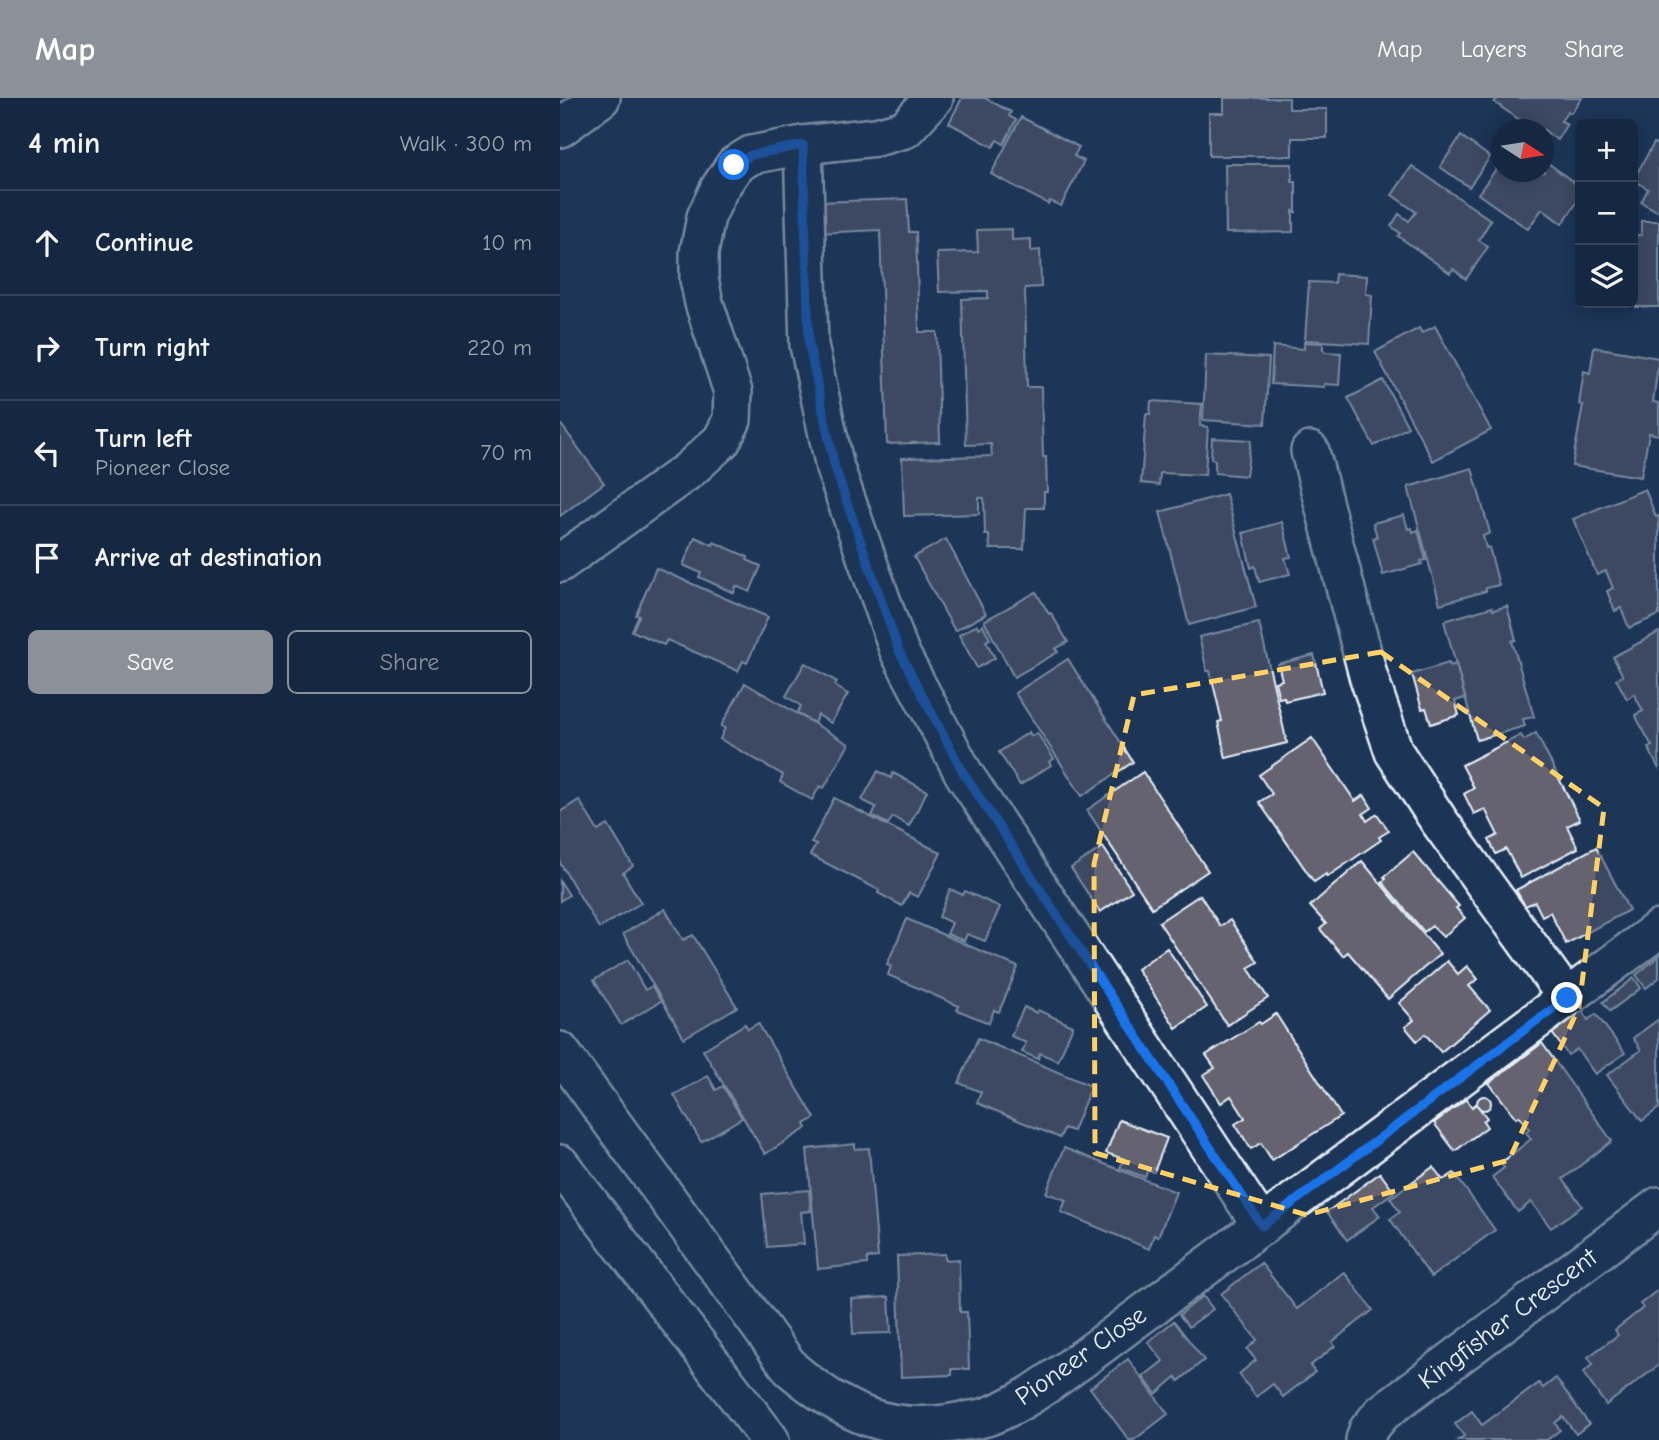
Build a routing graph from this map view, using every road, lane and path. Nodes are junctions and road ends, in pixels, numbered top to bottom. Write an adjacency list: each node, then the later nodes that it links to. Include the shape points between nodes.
1 (601, 98): 3 (street)
2 (933, 98): 4 (street, via 905,129)
3 (560, 128)
4 (803, 145): 6 (street, via 751,155 734,165 706,217 699,279 733,392 732,420 722,440 689,470); 12 (street, via 809,345 835,468 899,651 964,774)
5 (1310, 452): 8 (street, via 1368,674 1394,752)
6 (560, 563)
7 (1659, 929): 8 (street, Pioneer Close)
8 (1567, 998): 12 (street, Pioneer Close)
9 (560, 1051): 12 (street, Pioneer Close, via 791,1369 817,1392 850,1411 898,1426 988,1417 1025,1398)
10 (565, 1181): 13 (street)
11 (1659, 1206): 14 (street, Kingfisher Crescent, via 1382,1413)
12 (1262, 1226)
13 (770, 1440)
14 (1365, 1440)

